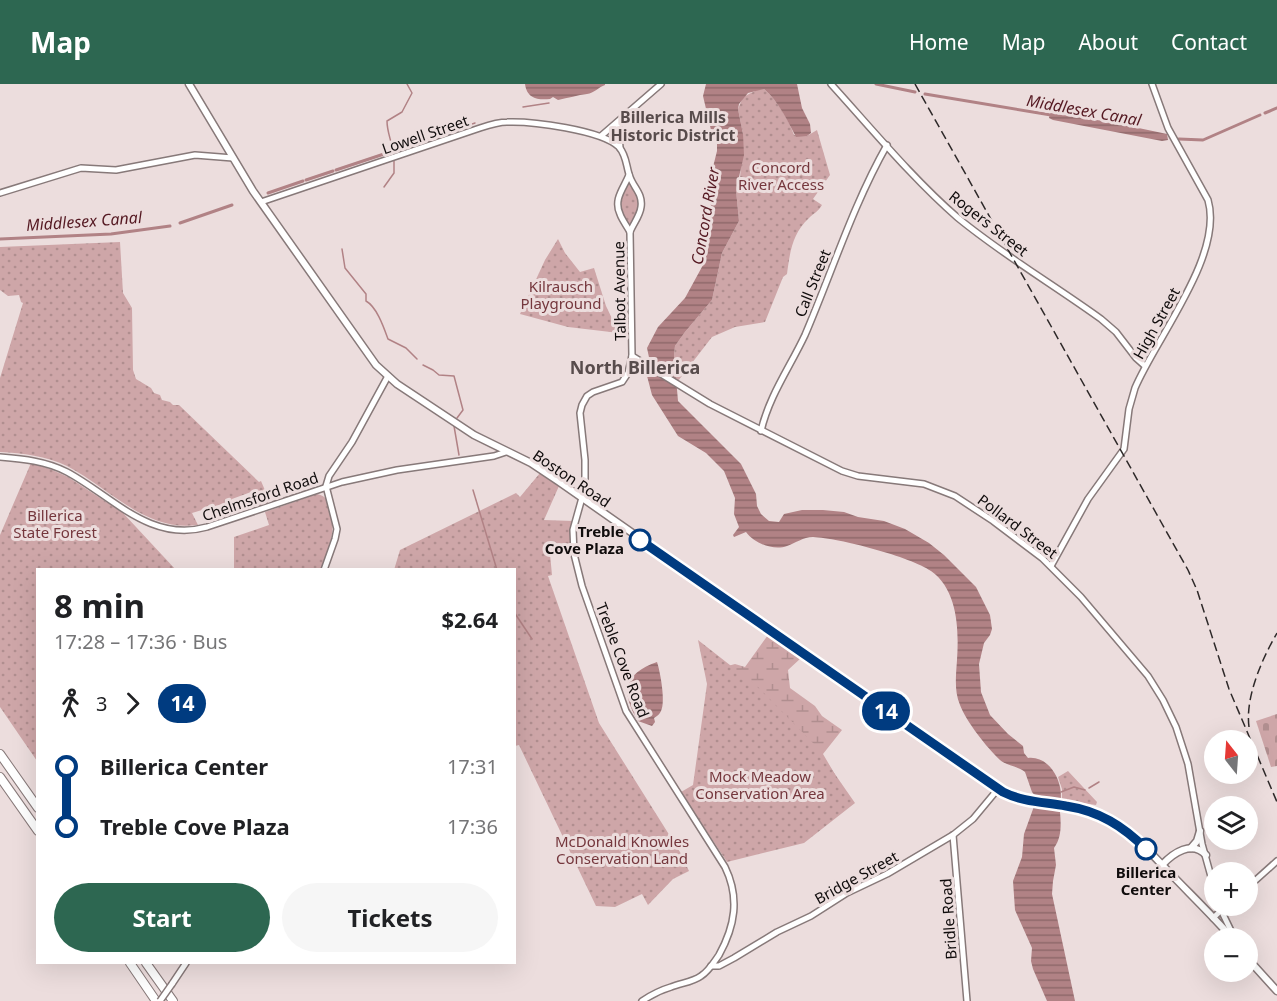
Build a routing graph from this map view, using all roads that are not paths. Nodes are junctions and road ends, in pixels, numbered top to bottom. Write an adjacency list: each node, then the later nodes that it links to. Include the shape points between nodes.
1 (189, 84): 9 (main road, Boston Road)
2 (661, 84): 5 (main road)
3 (831, 84): 7 (main road, Rogers Street)
4 (1152, 84): 15 (main road, High Street, via 1168,128 1206,196 1210,216 1198,269)
5 (618, 122): 6 (main road); 8 (main road, Talbot Avenue)
6 (601, 136): 8 (main road); 12 (main road, Lowell Street, via 525,123 499,123)
7 (887, 145): 15 (main road, Rogers Street, via 954,214 1106,322); 17 (main road, Call Street)
8 (620, 148): 10 (main road, Talbot Avenue)
9 (233, 158): 11 (main road, via 195,155 116,170 81,168); 12 (main road, Boston Road)
10 (629, 175): 13 (main road, Talbot Avenue, via 641,204); 13 (main road, Talbot Avenue, via 618,204)
11 (0, 193)
12 (261, 202): 16 (main road, Boston Road, via 368,356)
13 (630, 232): 14 (main road, Talbot Avenue)
14 (632, 352): 17 (main road, Pollard Street, via 710,404); 21 (main road, Treble Cove Road, via 622,382 593,392 582,405)
15 (1145, 366): 22 (main road, High Street, via 1132,396 1124,449 1088,499)
16 (388, 376): 18 (main road, Boston Road); 20 (main road)
17 (761, 431): 22 (main road, Pollard Street, via 847,473 924,484 950,493)
18 (506, 452): 20 (main road, Chelmsford Road); 21 (main road, Boston Road)
19 (0, 457): 20 (main road, Chelmsford Road, via 56,467 139,519 175,530 207,527)
20 (326, 486): 23 (main road, via 336,529)
21 (582, 498): 26 (main road, Boston Road); 44 (main road, Treble Cove Road, via 573,530 574,554 622,699 731,883 733,923)
22 (1051, 566): 29 (main road, Pollard Street, via 1138,662 1163,700 1188,764)
23 (325, 568)
24 (0, 754): 27 (highway)
25 (0, 777): 28 (highway)
26 (998, 789): 30 (main road, Bridge Street, via 973,819); 34 (main road, Boston Road, via 1015,798 1096,813 1131,834)
27 (36, 805)
28 (36, 828)
29 (1200, 831): 31 (main road); 33 (main road, Pollard Street)
30 (953, 835): 44 (main road, Bridge Street, via 734,958); 50 (main road, Bridle Road)
31 (1190, 848): 32 (main road); 33 (main road, via 1200,849)
32 (1175, 853): 34 (main road); 37 (main road)
33 (1206, 855): 36 (main road, Pollard Street)
34 (1153, 856): 37 (main road, Boston Road)
35 (1277, 861): 38 (main road)
36 (1208, 862)
37 (1162, 865): 39 (main road, Boston Road)
38 (1258, 878)
39 (1213, 918): 40 (main road, Boston Road)
40 (1223, 928)
41 (131, 964): 47 (highway)
42 (147, 964): 48 (highway)
43 (185, 964): 47 (main road, bridge)
44 (711, 966): 49 (main road, Treble Cove Road, via 700,977 663,989)
45 (1258, 970): 46 (main road)
46 (1277, 991)
47 (158, 1001)
48 (173, 1001)
49 (642, 1001)
50 (967, 1001)

